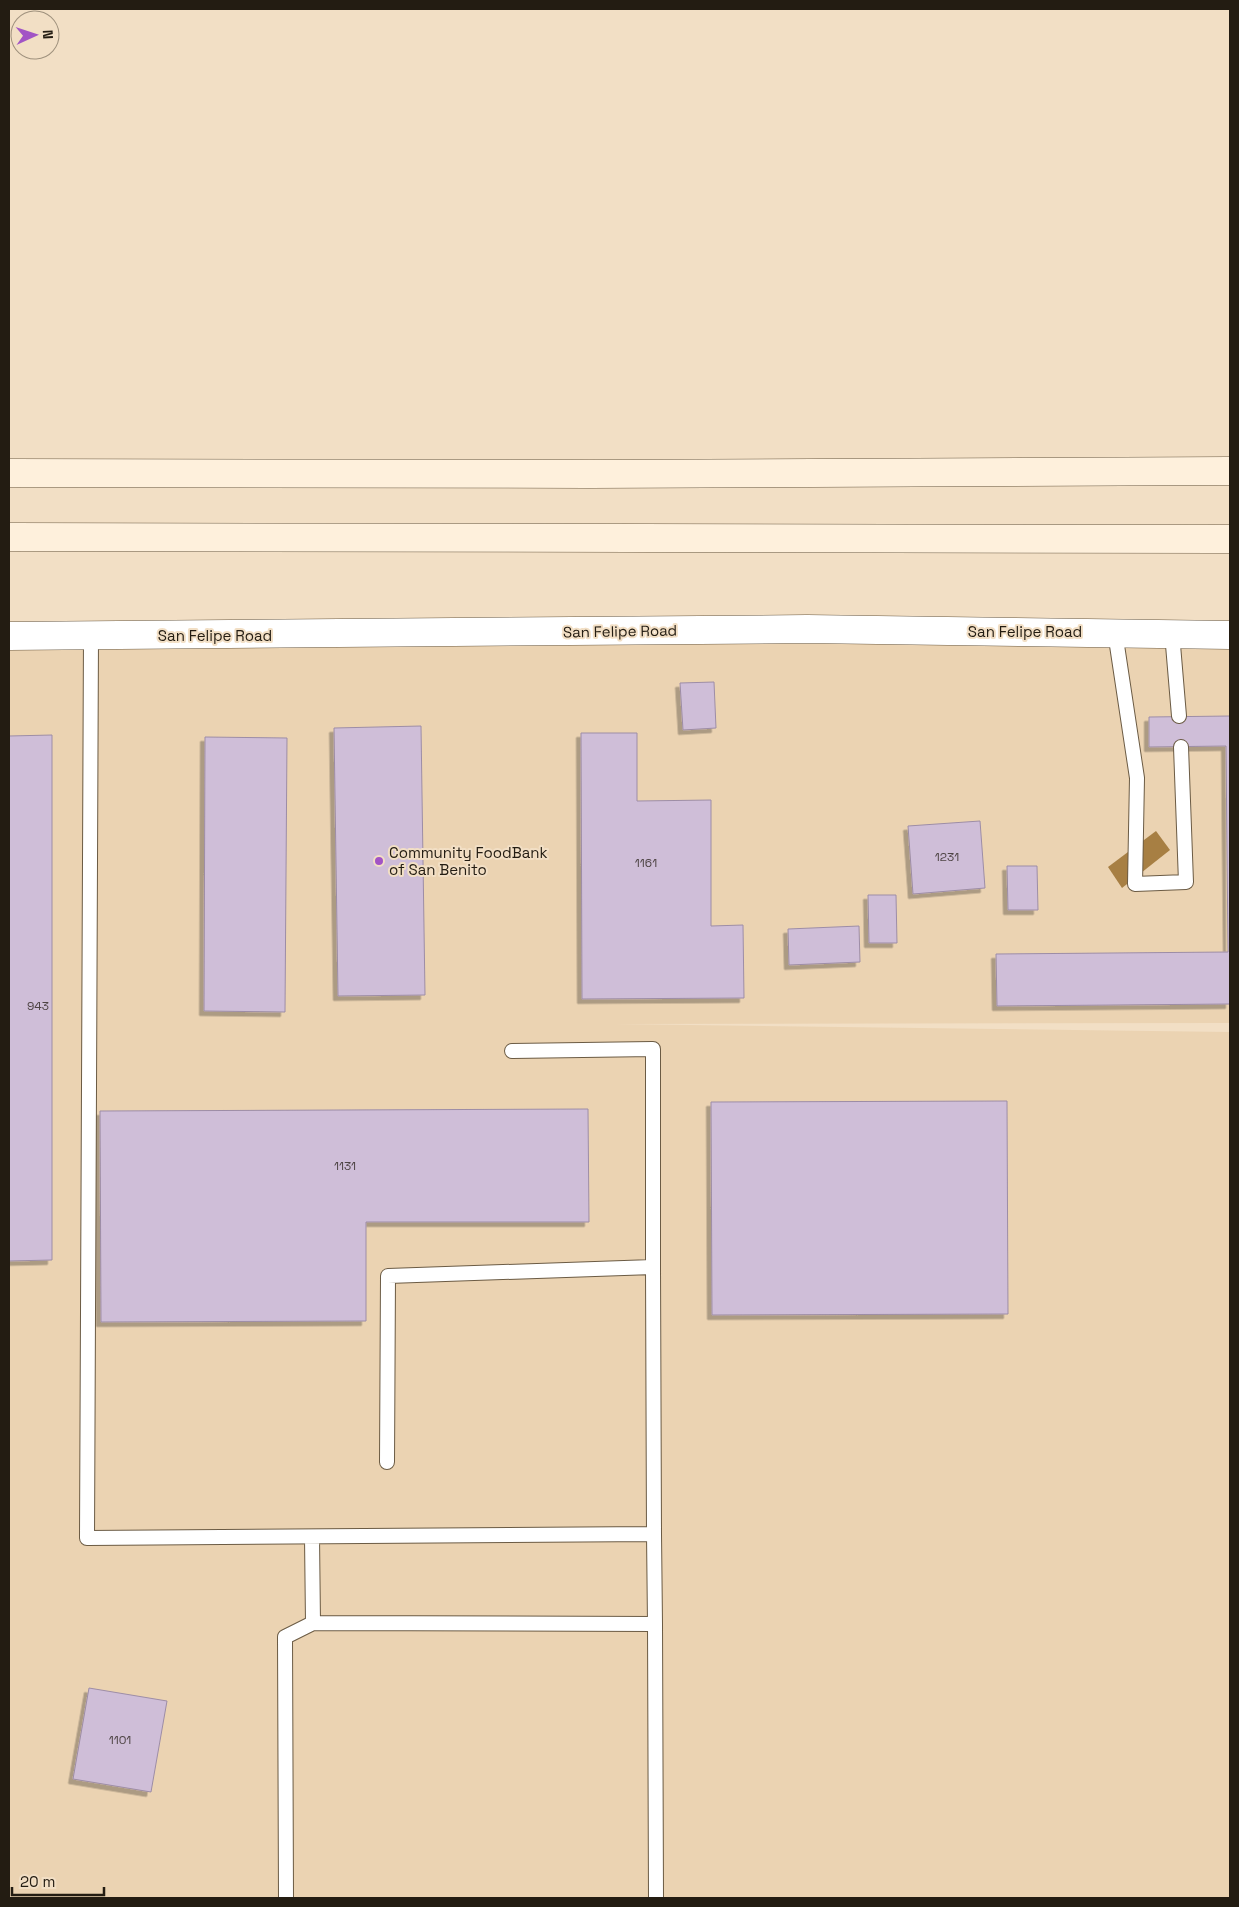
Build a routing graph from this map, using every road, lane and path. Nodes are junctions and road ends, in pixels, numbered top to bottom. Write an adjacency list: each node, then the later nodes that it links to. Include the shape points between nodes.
1 (1230, 471): 2 (main road)
2 (9, 473)
3 (9, 538): 4 (main road)
4 (1230, 539)
5 (1115, 632): 6 (street, San Felipe Road); 9 (street, San Felipe Road, via 807,629); 11 (lane, via 1137,778 1135,884 1186,882)
6 (1172, 633): 7 (street, San Felipe Road); 10 (lane)
7 (1230, 635)
8 (9, 636): 9 (street, San Felipe Road)
9 (91, 636): 16 (lane, via 87,1538)
10 (1178, 716)
11 (1181, 747)
12 (512, 1051): 13 (lane, via 653,1049)
13 (653, 1267): 14 (lane, via 388,1276); 15 (lane)
14 (387, 1462)
15 (654, 1534): 16 (lane); 18 (lane)
16 (312, 1537): 17 (lane)
17 (313, 1624): 18 (lane); 19 (lane, via 285,1636)
18 (655, 1624): 20 (lane)
19 (286, 1898)
20 (656, 1898)

